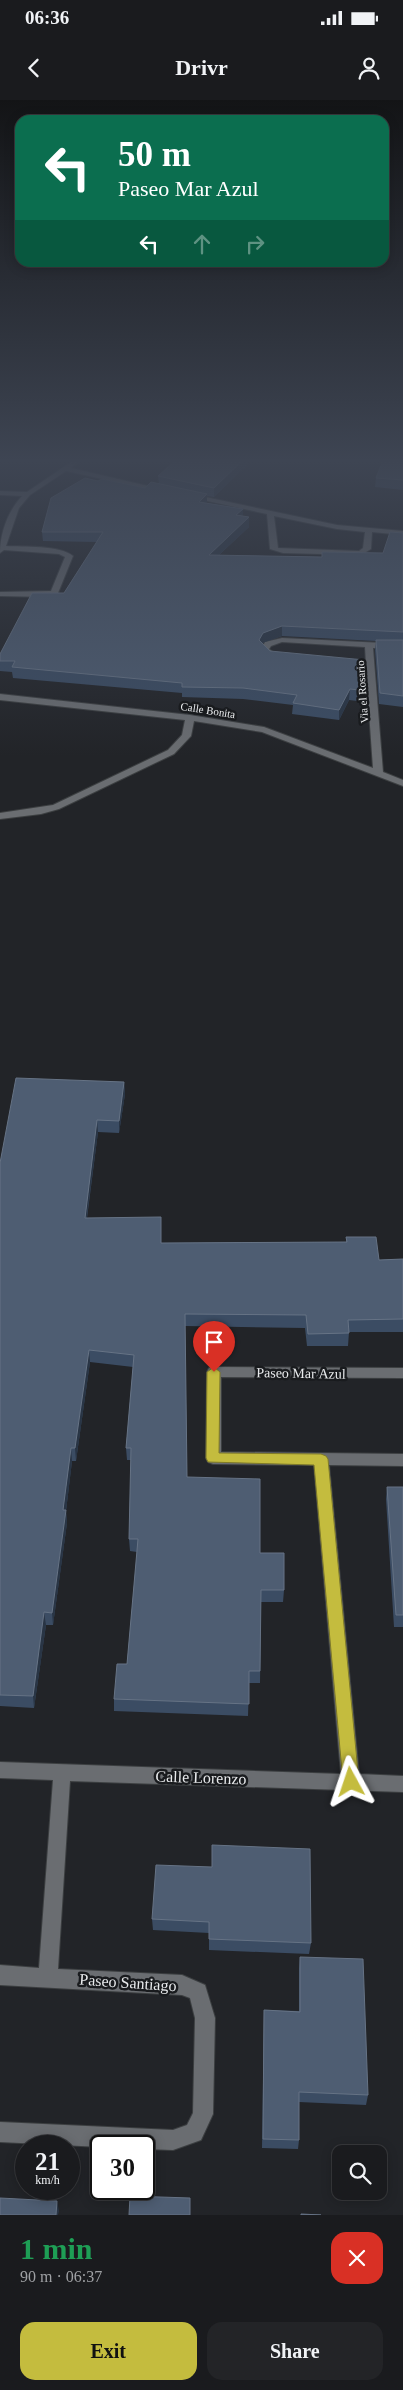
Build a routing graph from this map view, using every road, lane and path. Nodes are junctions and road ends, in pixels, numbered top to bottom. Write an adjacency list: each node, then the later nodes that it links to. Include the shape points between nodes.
1 (68, 559): 2 (street, via 54,592 47,595)
2 (0, 594)
3 (369, 645): 4 (street, Via el Rosario); 5 (street, via 282,640 268,644 265,650 273,658); 7 (street, Via el Rosario)
4 (403, 646)
5 (282, 658)
6 (342, 664): 7 (street)
7 (371, 667): 10 (street, Via el Rosario)
8 (0, 698): 9 (street, Calle Bonita)
9 (190, 718): 10 (street, Calle Bonita, via 264,730); 12 (street, via 186,736 171,752 56,807)
10 (378, 772): 11 (street, Calle Bonita)
11 (403, 783)
12 (0, 816)
13 (403, 1374): 14 (street, Paseo Mar Azul, via 214,1372 213,1458)
14 (321, 1459): 15 (street, Paseo Mar Azul); 18 (street)
15 (403, 1460)
16 (0, 1770): 17 (street, Calle Lorenzo)
17 (62, 1773): 18 (street, Calle Lorenzo); 21 (street)
18 (351, 1782): 19 (street, Calle Lorenzo)
19 (403, 1784)
20 (0, 1975): 21 (street, Paseo Santiago)
21 (48, 1978): 22 (street, Paseo Santiago, via 182,1985 198,1992 205,2018 203,2114 194,2133 173,2140)
22 (0, 2132)

